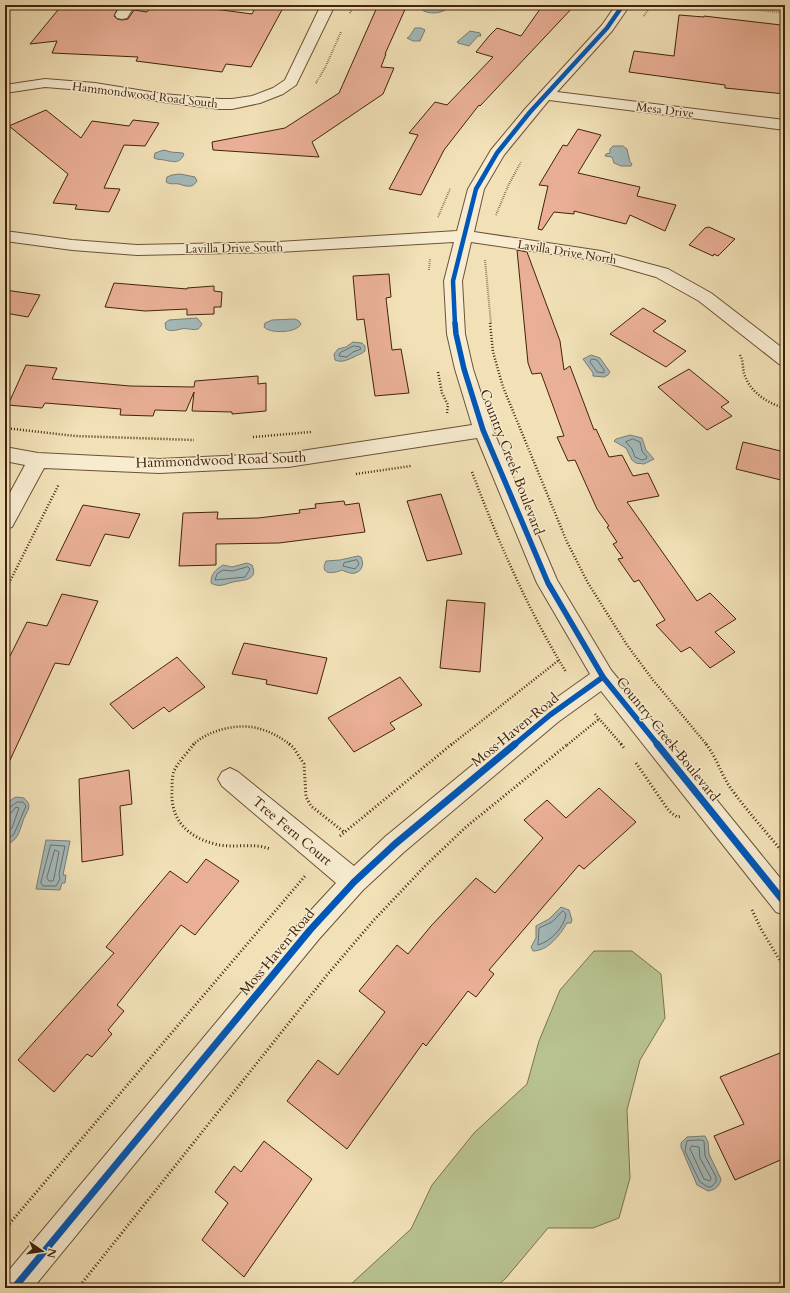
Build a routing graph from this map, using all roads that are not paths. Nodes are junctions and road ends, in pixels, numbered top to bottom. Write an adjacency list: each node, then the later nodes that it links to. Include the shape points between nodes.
1 (328, 5): 3 (street, Hammondwood Road South, via 291,82 278,91 255,100 220,104 95,87 45,84)
2 (623, 5): 4 (street, Country Creek Boulevard, via 583,55)
3 (5, 89)
4 (546, 95): 5 (street, Mesa Drive); 7 (street, Country Creek Boulevard, via 490,164 476,190)
5 (785, 126)
6 (5, 236): 7 (street, Lavilla Drive South, via 137,250 278,247)
7 (463, 236): 8 (street, Lavilla Drive North, via 601,256 662,273 705,296); 9 (street, Country Creek Boulevard, via 453,281 456,334)
8 (785, 360)
9 (483, 430): 11 (street, Hammondwood Road South, via 288,460 159,466); 13 (street, Country Creek Boulevard, via 548,583)
10 (5, 454): 11 (street, Hammondwood Road South)
11 (38, 460): 12 (street)
12 (5, 521)
13 (603, 677): 15 (street, Moss Haven Road, via 550,715 407,834); 16 (street, Country Creek Boulevard)
14 (230, 779): 15 (street, Tree Fern Court)
15 (354, 882): 17 (street, Moss Haven Road, via 310,930)
16 (785, 903)
17 (14, 1288)

